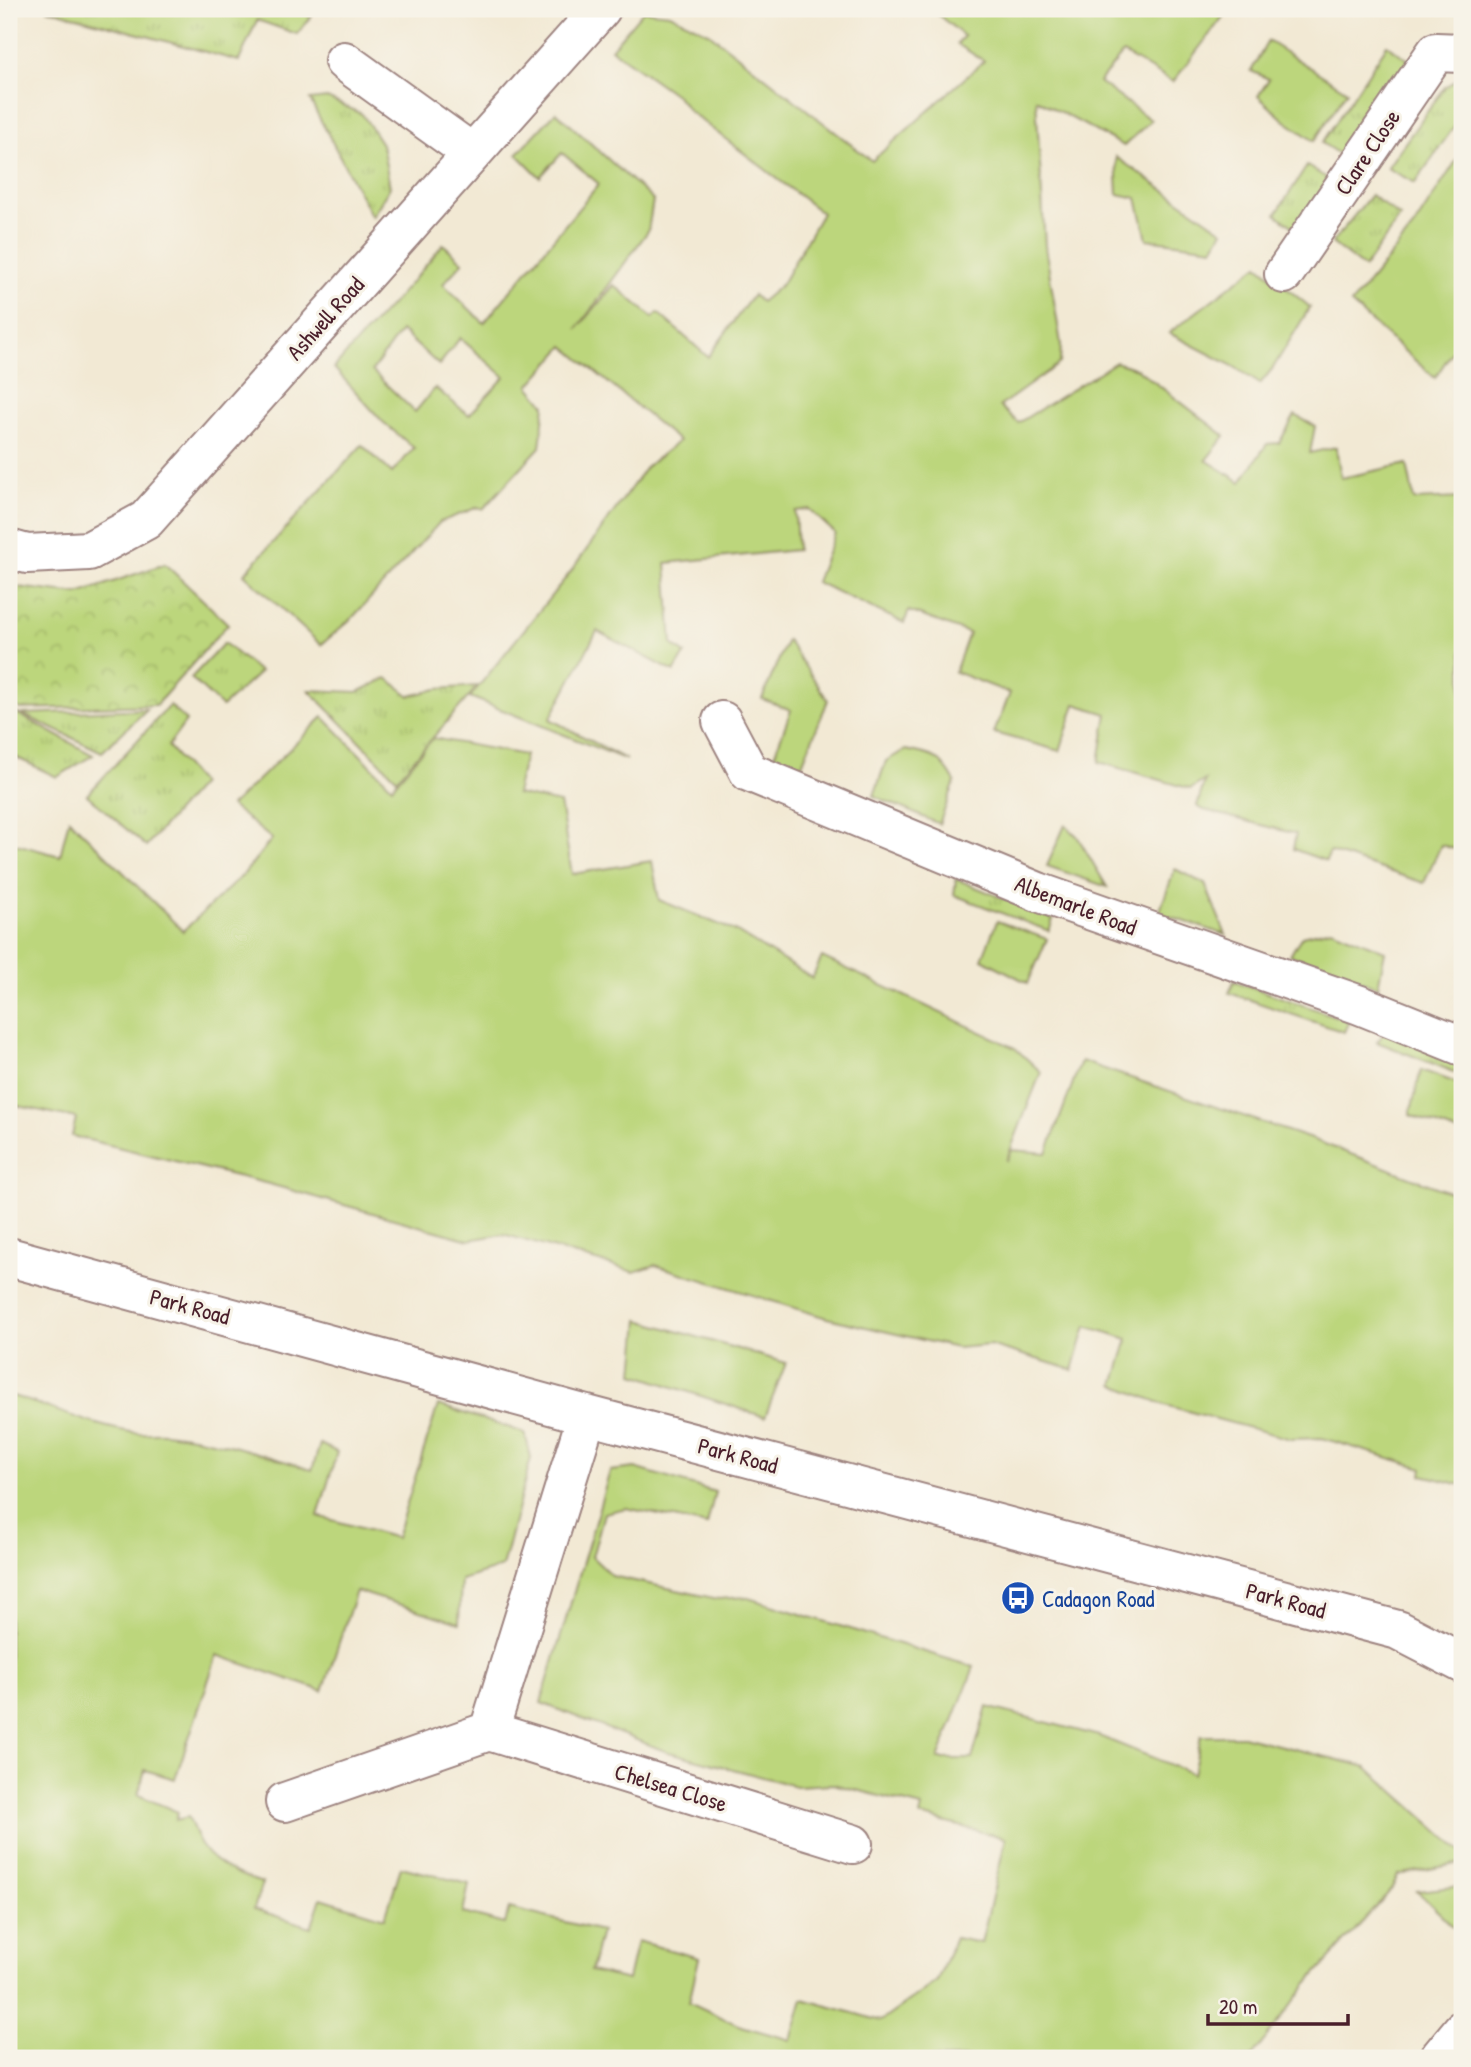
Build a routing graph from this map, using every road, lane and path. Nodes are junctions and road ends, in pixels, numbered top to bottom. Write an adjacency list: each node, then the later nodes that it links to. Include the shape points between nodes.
1 (601, 9): 4 (street, Ashwell Road)
2 (1462, 53): 5 (street, Clare Close, via 1436,52)
3 (344, 61): 4 (street)
4 (472, 153): 6 (street, Ashwell Road, via 146,520 89,551 27,554)
5 (1284, 274)
6 (9, 549)
7 (722, 721): 8 (street, Albemarle Road, via 749,772 1038,892 1360,1004)
8 (1462, 1046)
9 (9, 1257): 10 (street, Park Road)
10 (587, 1415): 11 (street, Park Road, via 1398,1630); 12 (street)
11 (1462, 1663)
12 (489, 1731): 13 (street); 14 (street, Chelsea Close)
13 (285, 1802)
14 (853, 1844)
15 (1462, 2029): 16 (street)
16 (1439, 2058)

